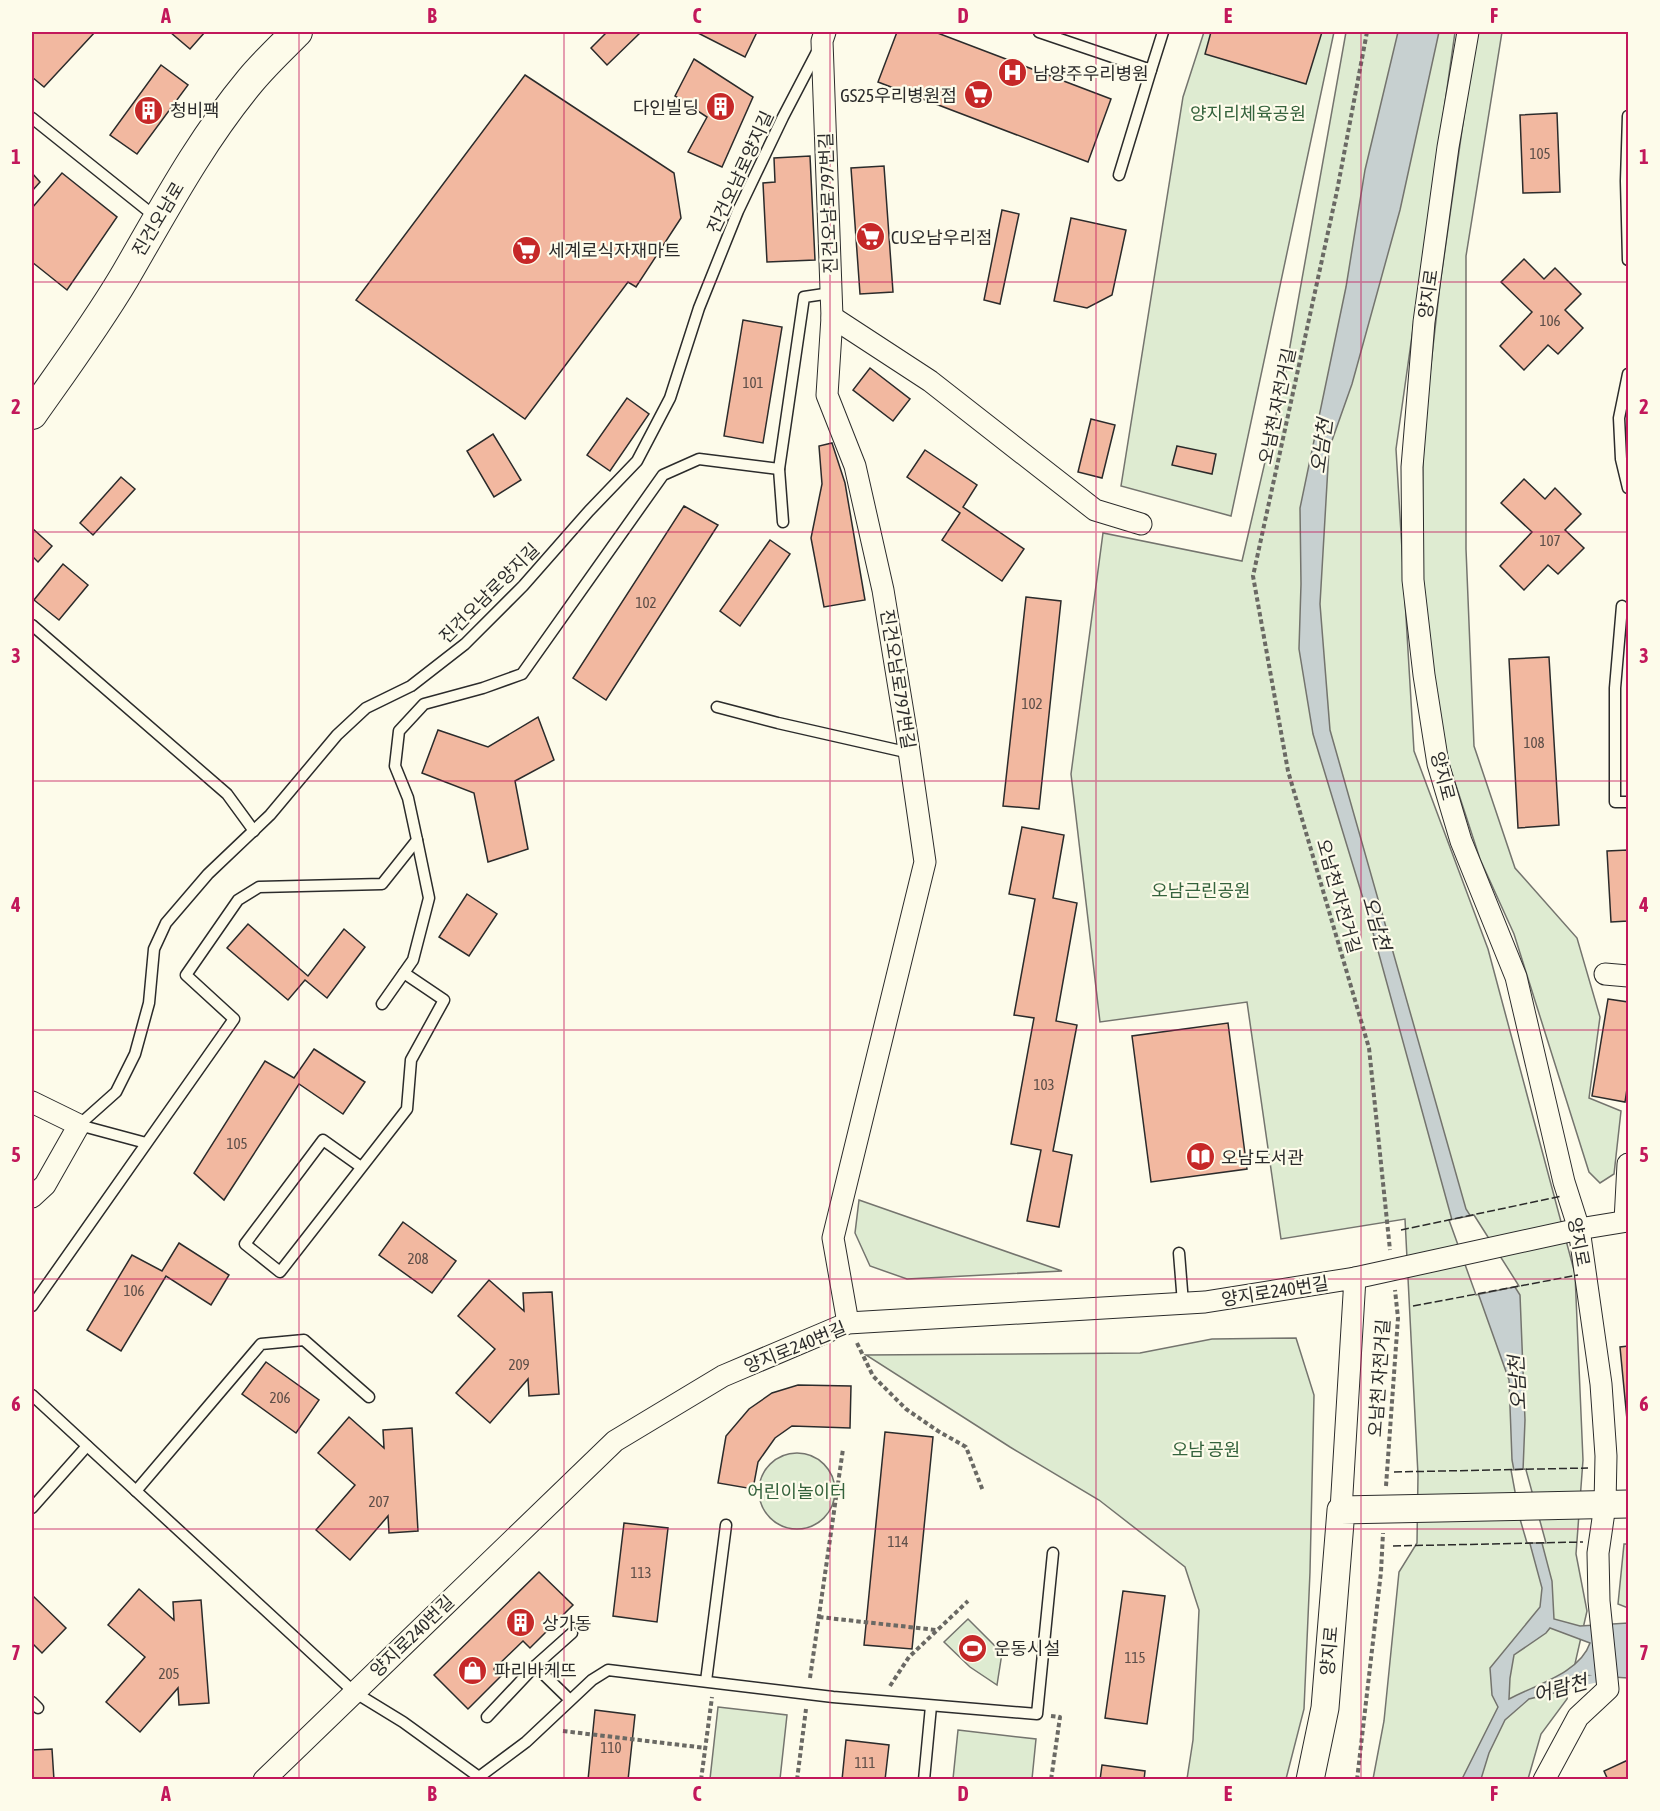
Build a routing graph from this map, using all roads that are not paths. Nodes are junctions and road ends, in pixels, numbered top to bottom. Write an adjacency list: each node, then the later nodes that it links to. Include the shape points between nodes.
1 (297, 32): 10 (main road, 진건오남로, via 250,81 226,113)
2 (1039, 32): 6 (lane)
3 (1163, 32): 6 (lane)
4 (1468, 32): 38 (street, 양지로, via 1424,322 1412,467 1413,580 1438,764 1461,841 1516,977 1564,1182)
5 (823, 36): 12 (street, 진건오남로797번길); 25 (lane, 진건오남로양지길, via 738,211 699,308 670,398 637,461 465,644 411,686 366,708 337,735)
6 (1151, 70): 9 (lane)
7 (1629, 116): 11 (lane)
8 (32, 118): 10 (lane)
9 (1119, 175)
10 (158, 218): 15 (main road, 진건오남로, via 84,342)
11 (1628, 260)
12 (831, 293): 13 (street, 진건오남로797번길); 16 (lane, via 804,297)
13 (832, 317): 19 (street, via 930,381 1095,510); 23 (street, 진건오남로797번길, via 827,395 855,466 883,590)
14 (1629, 374): 17 (lane, via 1619,418 1621,459)
15 (32, 414)
16 (779, 468): 18 (lane); 26 (lane, via 699,459 663,475 522,674 424,704 399,731 395,766 408,798)
17 (1629, 488)
18 (783, 522)
19 (1141, 524)
20 (1622, 606): 24 (lane, via 1615,688 1615,802)
21 (32, 625): 25 (lane, via 227,794)
22 (717, 707): 23 (lane)
23 (910, 753): 43 (street, 진건오남로797번길, via 925,862 833,1238)
24 (1629, 802)
25 (254, 831): 32 (lane, 진건오남로양지길, via 208,874 166,923 154,948 149,1003 135,1054 116,1092)
26 (417, 840): 27 (lane, via 429,898 412,960); 33 (lane, via 382,884 259,887 238,900 186,975 234,1019)
27 (404, 973): 30 (lane); 35 (lane, via 444,1000 411,1060 407,1109)
28 (1605, 974): 29 (street)
29 (1629, 976)
30 (382, 1004)
31 (32, 1102): 32 (street)
32 (79, 1125): 33 (lane); 36 (street, via 45,1185)
33 (146, 1143): 42 (lane)
34 (1629, 1164): 37 (street)
35 (362, 1167): 35 (lane, via 280,1272 245,1244 322,1140)
36 (32, 1197)
37 (1627, 1221): 38 (street)
38 (1579, 1229): 40 (street); 48 (street, 양지로, via 1601,1384 1606,1456)
39 (1179, 1253): 41 (lane)
40 (1356, 1278): 41 (street, 양지로240번길); 50 (street, 양지로240번길)
41 (1183, 1303): 43 (street, 양지로240번길)
42 (32, 1306)
43 (848, 1323): 56 (street, 양지로240번길, via 723,1376 615,1441)
44 (32, 1395): 46 (lane)
45 (369, 1397): 47 (lane, via 304,1340 261,1344)
46 (87, 1446): 47 (lane); 49 (lane)
47 (136, 1491): 56 (lane)
48 (1617, 1505): 50 (street); 64 (street, 양지로, via 1598,1553 1608,1689 1578,1717)
49 (32, 1508)
50 (1341, 1510): 63 (street, 양지로, via 1324,1708)
51 (726, 1525): 55 (lane)
52 (1053, 1552): 58 (lane, via 1037,1714)
53 (572, 1633): 54 (lane)
54 (535, 1666): 57 (lane); 59 (lane)
55 (710, 1682): 57 (lane, via 608,1670); 58 (lane)
56 (354, 1692): 60 (lane, via 403,1722); 61 (street, 양지로240번길)
57 (570, 1700): 60 (lane, via 526,1742)
58 (931, 1706): 62 (lane)
59 (487, 1717)
60 (479, 1778)
61 (264, 1779)
62 (924, 1779)
63 (1310, 1779)
64 (1544, 1779)

